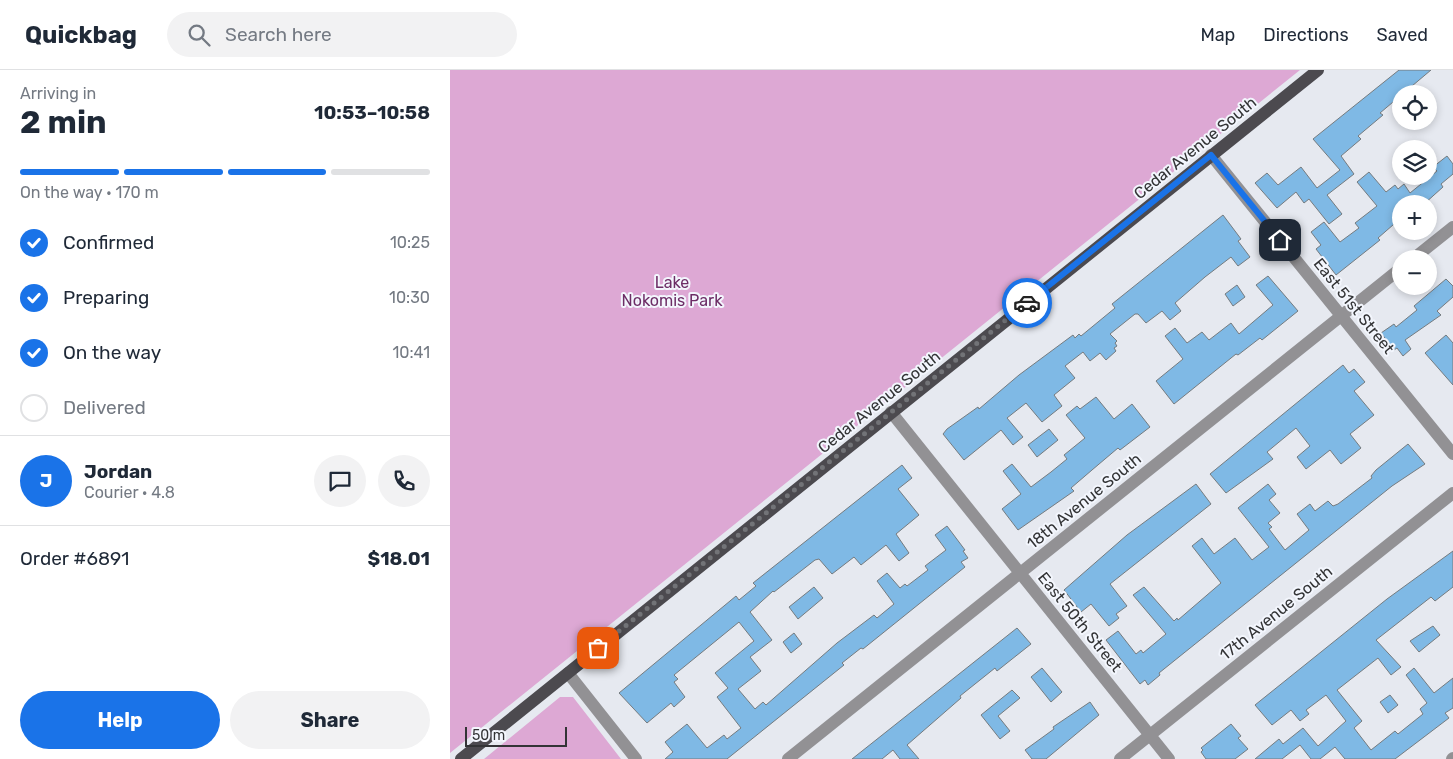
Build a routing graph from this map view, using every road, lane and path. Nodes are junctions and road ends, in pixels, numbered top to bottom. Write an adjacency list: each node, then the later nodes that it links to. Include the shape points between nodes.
1 (1318, 70): 2 (main road, Cedar Avenue South)
2 (1211, 155): 6 (street, East 51st Street); 7 (main road, Cedar Avenue South)
3 (1453, 228): 4 (street)
4 (1425, 250)
5 (1392, 275): 6 (street, 18th Avenue South)
6 (1341, 316): 8 (street, East 51st Street); 10 (street, 18th Avenue South)
7 (891, 412): 10 (street, East 50th Street); 11 (main road, Cedar Avenue South)
8 (1453, 454)
9 (1453, 492): 12 (street, 17th Avenue South)
10 (1020, 574): 12 (street, East 50th Street); 15 (street, 18th Avenue South)
11 (568, 673): 13 (main road, Cedar Avenue South); 14 (street)
12 (1150, 735): 16 (street, 17th Avenue South); 17 (street, East 50th Street)
13 (461, 759)
14 (636, 759)
15 (788, 759)
16 (1120, 759)
17 (1169, 759)

